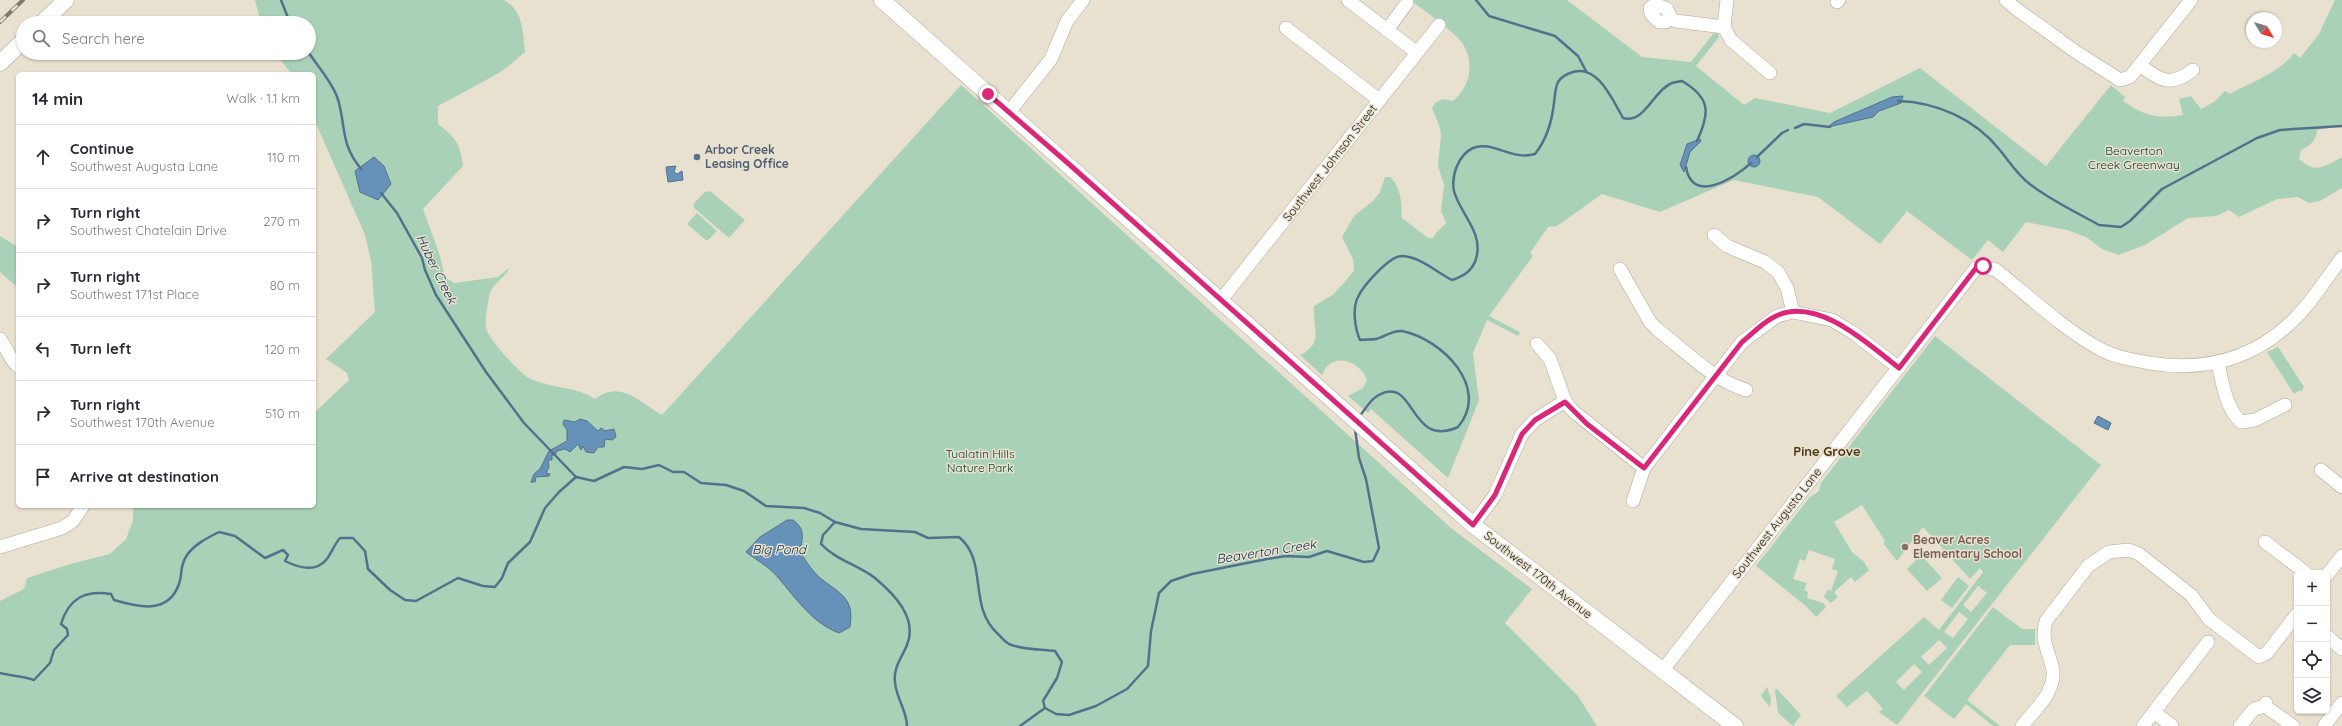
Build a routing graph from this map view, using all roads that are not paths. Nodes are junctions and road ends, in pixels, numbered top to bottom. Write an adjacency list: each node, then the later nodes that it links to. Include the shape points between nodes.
1 (66, 0): 9 (main road)
2 (882, 0): 22 (main road, Southwest 170th Avenue)
3 (1083, 0): 22 (street, via 1067,21 1052,59)
4 (1348, 0): 14 (street)
5 (1727, 0): 12 (street)
6 (2006, 0): 18 (street, via 2115,78 2126,80)
7 (2191, 0): 18 (street)
8 (1407, 3): 14 (street)
9 (49, 16)
10 (1669, 18): 12 (street)
11 (1438, 25): 16 (street, Southwest Johnson Street)
12 (1724, 27): 20 (street, via 1731,40)
13 (1286, 28): 21 (street)
14 (1387, 30): 16 (street)
15 (16, 48): 17 (main road)
16 (1416, 52): 21 (street, Southwest Johnson Street)
17 (0, 63)
18 (2140, 65): 19 (street, via 2153,76 2167,81 2181,79)
19 (2193, 70)
20 (1770, 73)
21 (1379, 100): 26 (street, Southwest Johnson Street)
22 (1009, 112): 26 (main road, Southwest 170th Avenue)
23 (1714, 235): 27 (street, via 1727,246 1765,262 1778,272 1787,288)
24 (2342, 258): 30 (street, via 2306,306 2287,326 2253,351)
25 (1620, 269): 33 (street, via 1650,322)
26 (1221, 300): 42 (main road, Southwest 170th Avenue)
27 (1793, 312): 32 (street, via 1832,320); 33 (street, via 1777,316 1742,342)
28 (0, 339): 31 (street)
29 (1537, 344): 35 (street, via 1550,359)
30 (2218, 363): 32 (street, Southwest Augusta Lane, via 2164,366 2101,350 2078,335 1996,270 1983,266 1976,268); 36 (street, via 2229,403 2241,422 2255,420)
31 (16, 365)
32 (1899, 368): 52 (street, Southwest Augusta Lane)
33 (1717, 376): 34 (street, via 1732,386); 37 (street)
34 (1746, 390)
35 (1565, 402): 37 (street, via 1587,424); 42 (street, via 1535,420 1522,434 1495,495)
36 (2285, 405)
37 (1644, 468): 40 (street)
38 (2321, 470): 39 (street)
39 (2342, 487)
40 (1633, 501)
41 (82, 508): 44 (street, via 73,521 62,528)
42 (1473, 525): 52 (main road, Southwest 170th Avenue)
43 (2265, 542): 46 (street)
44 (0, 547)
45 (2342, 556): 47 (street)
46 (2302, 570)
47 (2330, 571)
48 (2294, 618): 56 (street, via 2267,653 2259,656 2209,619 2191,595 2139,554 2128,550 2109,552 2088,566 2046,622 2044,645 2053,672 2053,681 2048,692)
49 (2330, 639): 51 (street)
50 (2208, 642): 54 (street)
51 (2342, 649)
52 (1662, 671): 55 (main road, Southwest 170th Avenue)
53 (2342, 703): 61 (street)
54 (2154, 712): 57 (street); 58 (street)
55 (1735, 726)
56 (2022, 726)
57 (2143, 726)
58 (2172, 726)
59 (2240, 726): 60 (street, via 2256,707 2266,704)
60 (2293, 726)
61 (2324, 726)

